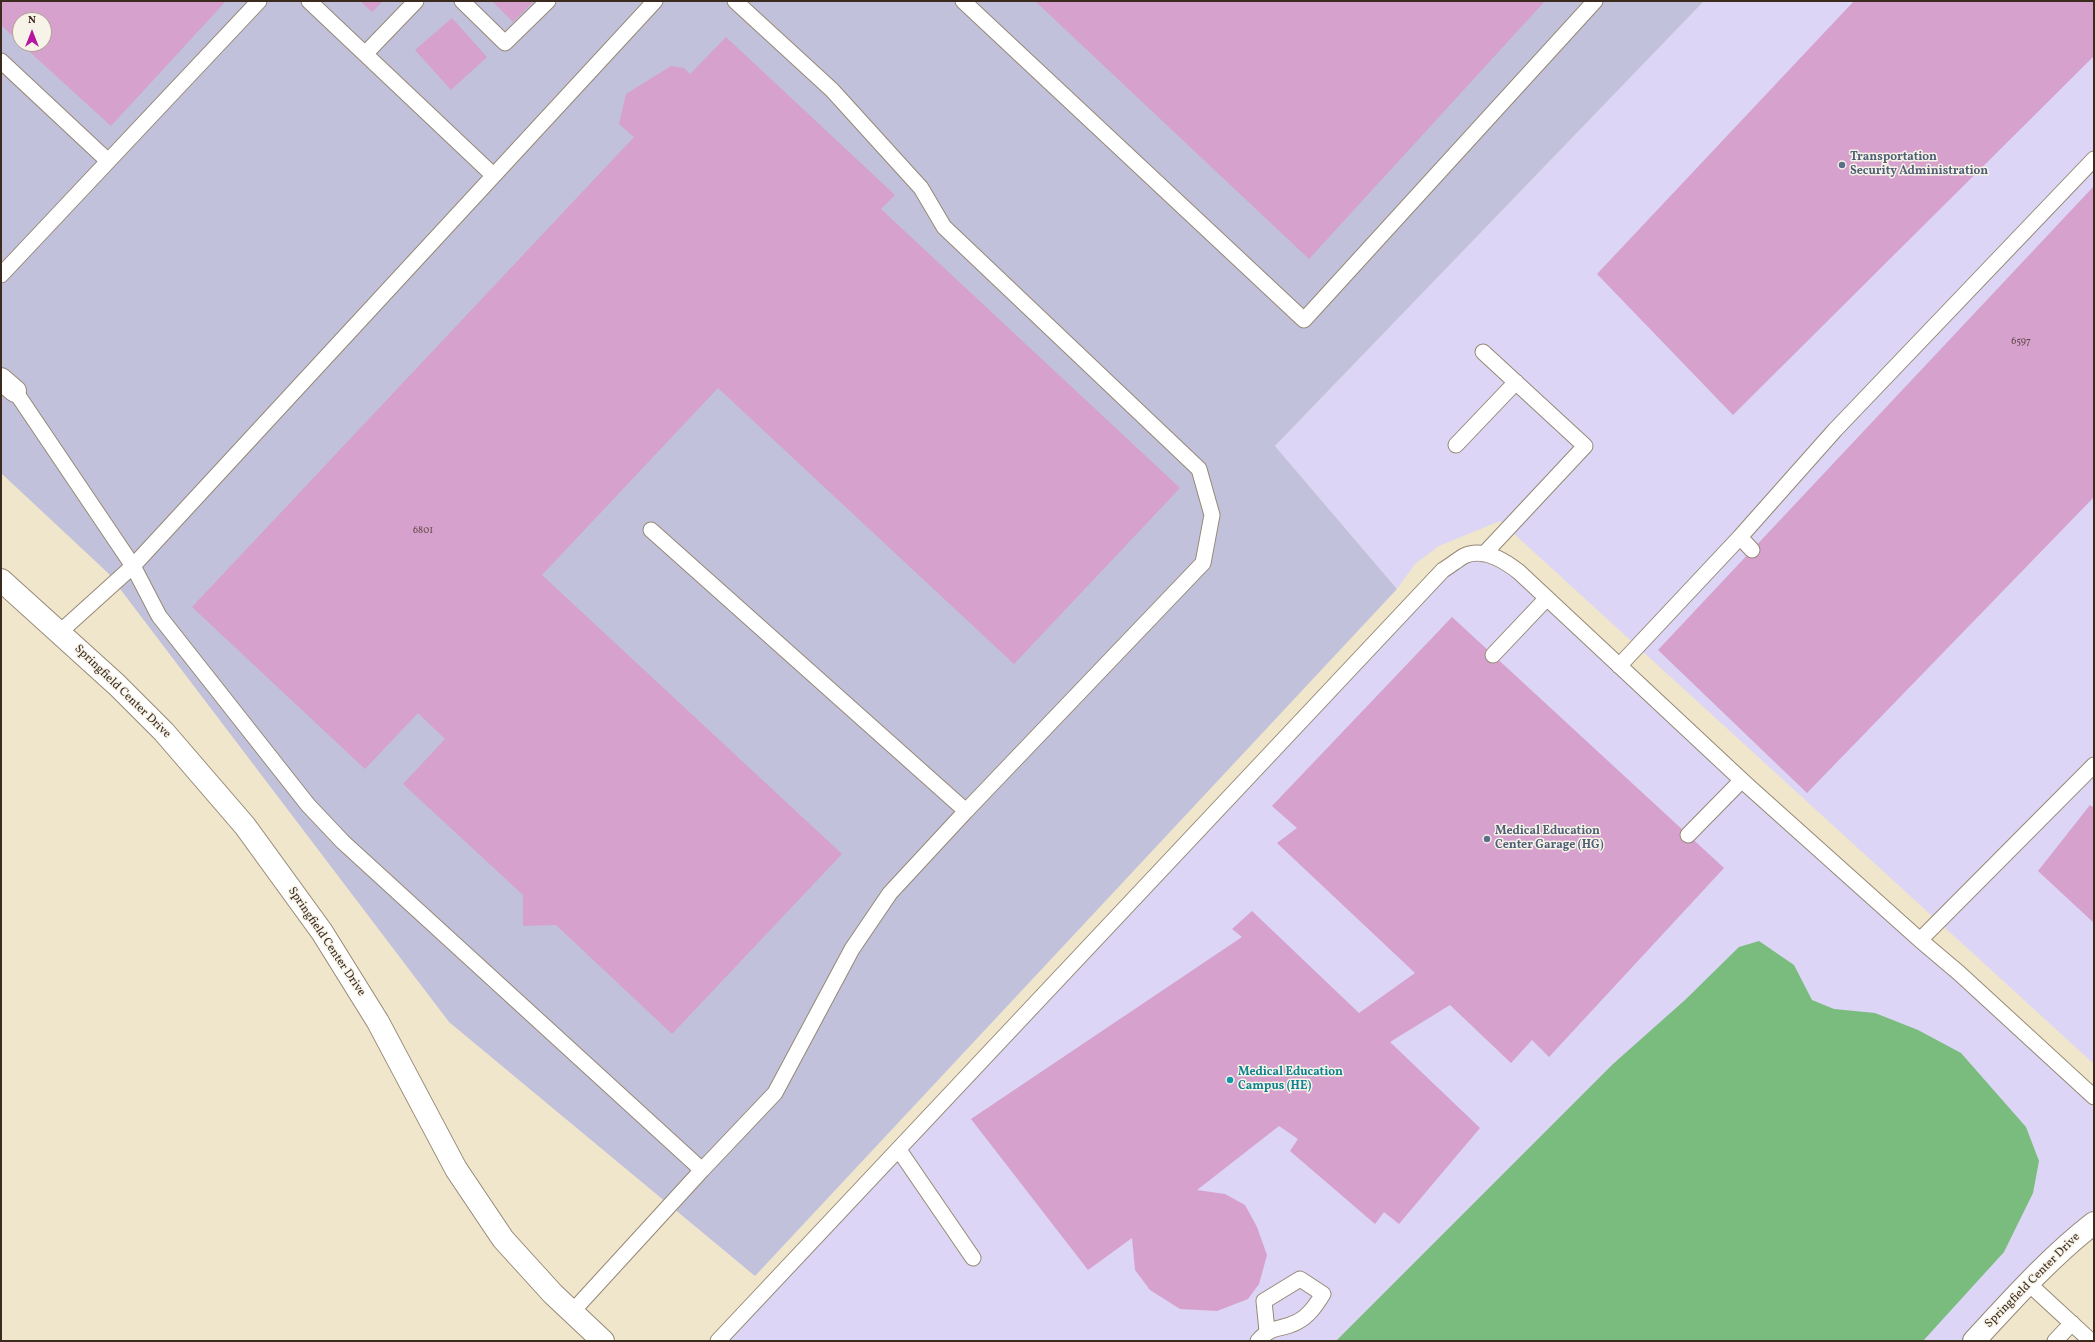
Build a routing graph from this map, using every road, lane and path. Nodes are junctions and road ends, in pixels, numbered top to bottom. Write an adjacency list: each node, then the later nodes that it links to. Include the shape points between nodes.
1 (259, 1): 13 (lane)
2 (309, 1): 10 (lane)
3 (416, 1): 10 (lane)
4 (462, 1): 5 (lane, via 505,43)
5 (548, 1)
6 (655, 1): 14 (lane)
7 (735, 1): 32 (lane, via 832,90 921,188 944,227 1199,469 1212,515 1203,563)
8 (963, 1): 9 (lane, via 1304,320)
9 (1595, 1)
10 (365, 54): 14 (lane)
11 (1, 61): 13 (lane)
12 (2094, 159): 21 (lane, via 1836,430)
13 (108, 161): 15 (lane)
14 (493, 175): 24 (lane)
15 (1, 274)
16 (1483, 352): 17 (lane)
17 (1516, 382): 19 (lane); 23 (lane, via 1585,446)
18 (8, 385): 24 (lane)
19 (1456, 445)
20 (652, 530): 32 (lane)
21 (1740, 537): 22 (lane); 29 (lane)
22 (1752, 550)
23 (1484, 554): 26 (lane, via 1500,558); 36 (lane, via 1466,555 1443,570)
24 (133, 566): 27 (lane); 37 (lane, via 159,616 308,805 342,842)
25 (1, 580): 27 (street, Springfield Center Drive)
26 (1547, 598): 28 (lane); 29 (lane)
27 (60, 632): 41 (street, Springfield Center Drive, via 164,732 245,826 322,932 378,1022 456,1169 503,1239)
28 (1494, 655)
29 (1619, 666): 31 (lane)
30 (2094, 766): 34 (lane)
31 (1742, 780): 33 (lane); 34 (lane)
32 (966, 811): 37 (lane, via 890,893 852,949 776,1093)
33 (1688, 835)
34 (1920, 940): 35 (lane, via 1960,972)
35 (2094, 1097)
36 (899, 1150): 39 (lane); 44 (lane)
37 (702, 1170): 41 (lane)
38 (2094, 1223): 40 (street, Springfield Center Drive)
39 (973, 1258)
40 (2028, 1283): 42 (lane); 45 (street, Springfield Center Drive)
41 (572, 1312): 43 (street, Springfield Center Drive)
42 (2072, 1323): 46 (lane); 47 (lane)
43 (603, 1341)
44 (718, 1341)
45 (1974, 1341)
46 (2055, 1341)
47 (2091, 1341)

